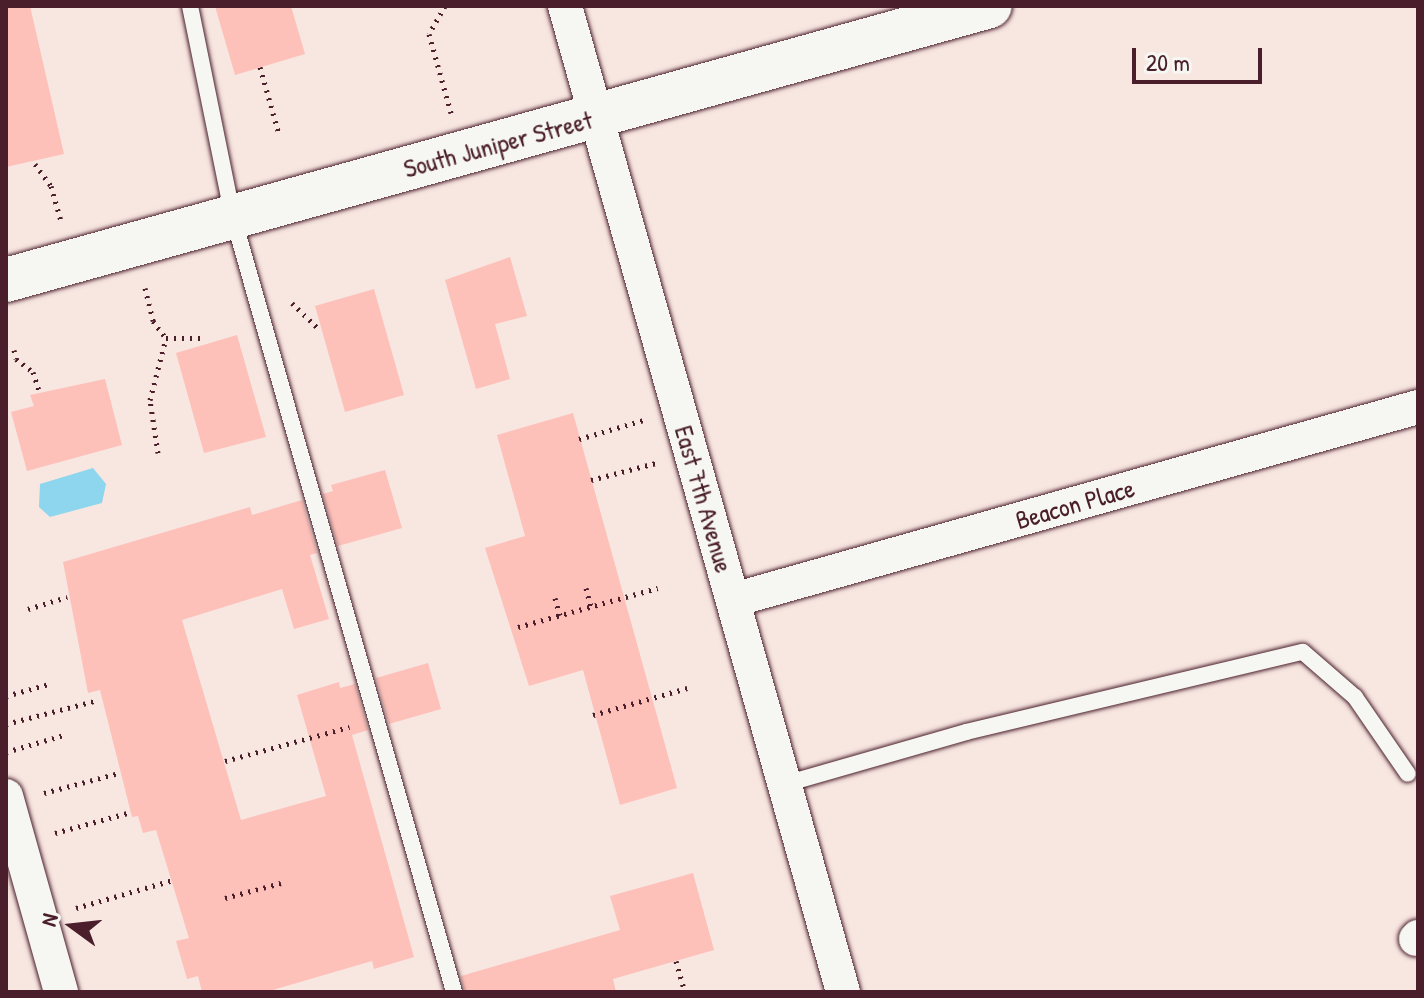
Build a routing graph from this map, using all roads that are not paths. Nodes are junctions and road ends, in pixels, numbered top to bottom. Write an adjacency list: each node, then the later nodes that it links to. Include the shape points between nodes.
1 (190, 6): 5 (lane)
2 (565, 6): 4 (street, East 7th Avenue)
3 (968, 9): 4 (main road, South Juniper Street)
4 (596, 117): 5 (main road, South Juniper Street); 8 (street, East 7th Avenue)
5 (233, 217): 6 (main road, South Juniper Street); 13 (lane)
6 (6, 280)
7 (1418, 407): 8 (street, Beacon Place)
8 (733, 600): 10 (street, East 7th Avenue)
9 (1408, 774): 10 (lane, via 1355,697 1303,652 966,732)
10 (785, 784): 14 (street, East 7th Avenue)
11 (6, 796): 12 (street)
12 (61, 992)
13 (454, 992)
14 (843, 992)

